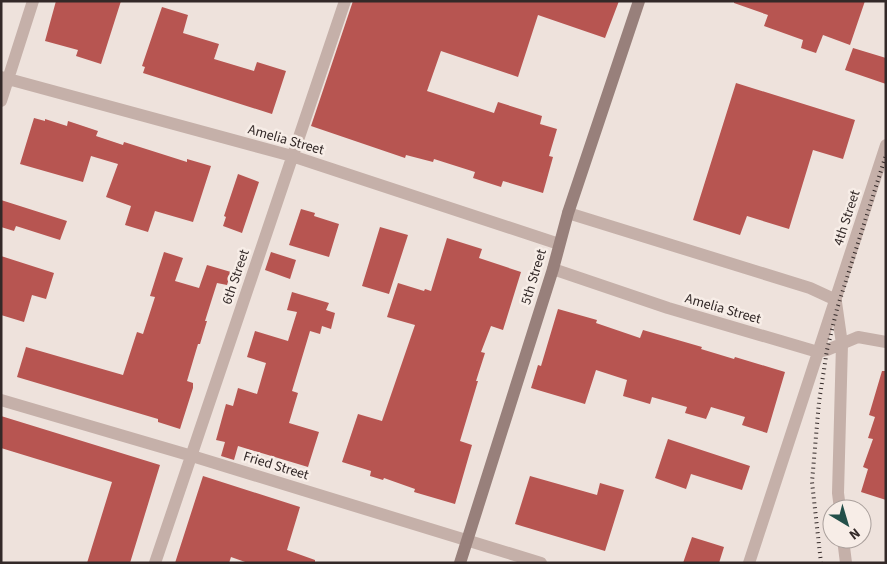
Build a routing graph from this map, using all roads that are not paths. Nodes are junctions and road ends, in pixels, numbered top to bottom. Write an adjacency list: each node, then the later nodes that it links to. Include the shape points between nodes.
1 (33, 1): 4 (street)
2 (345, 1): 7 (street, 6th Street)
3 (638, 1): 8 (main road, 5th Street)
4 (5, 78): 5 (street); 7 (street, Amelia Street)
5 (1, 101)
6 (886, 145): 11 (street, 4th Street)
7 (292, 156): 9 (street, Amelia Street); 16 (street, 6th Street)
8 (568, 213): 9 (main road, 5th Street); 11 (street, via 810,288)
9 (560, 244): 10 (main road, 5th Street)
10 (553, 269): 14 (street, Amelia Street, via 668,308); 18 (main road, 5th Street)
11 (836, 300): 13 (street); 14 (street, 4th Street)
12 (886, 342): 13 (street, via 858,337)
13 (842, 344): 14 (street); 17 (street)
14 (818, 352): 23 (street, 4th Street)
15 (1, 400): 16 (street, Fried Street)
16 (192, 456): 18 (street, Fried Street); 20 (street, 6th Street)
17 (839, 499)
18 (466, 541): 21 (main road, 5th Street); 22 (street, Fried Street)
19 (844, 549): 24 (street)
20 (155, 563)
21 (460, 563)
22 (541, 563)
23 (749, 563)
24 (846, 563)

